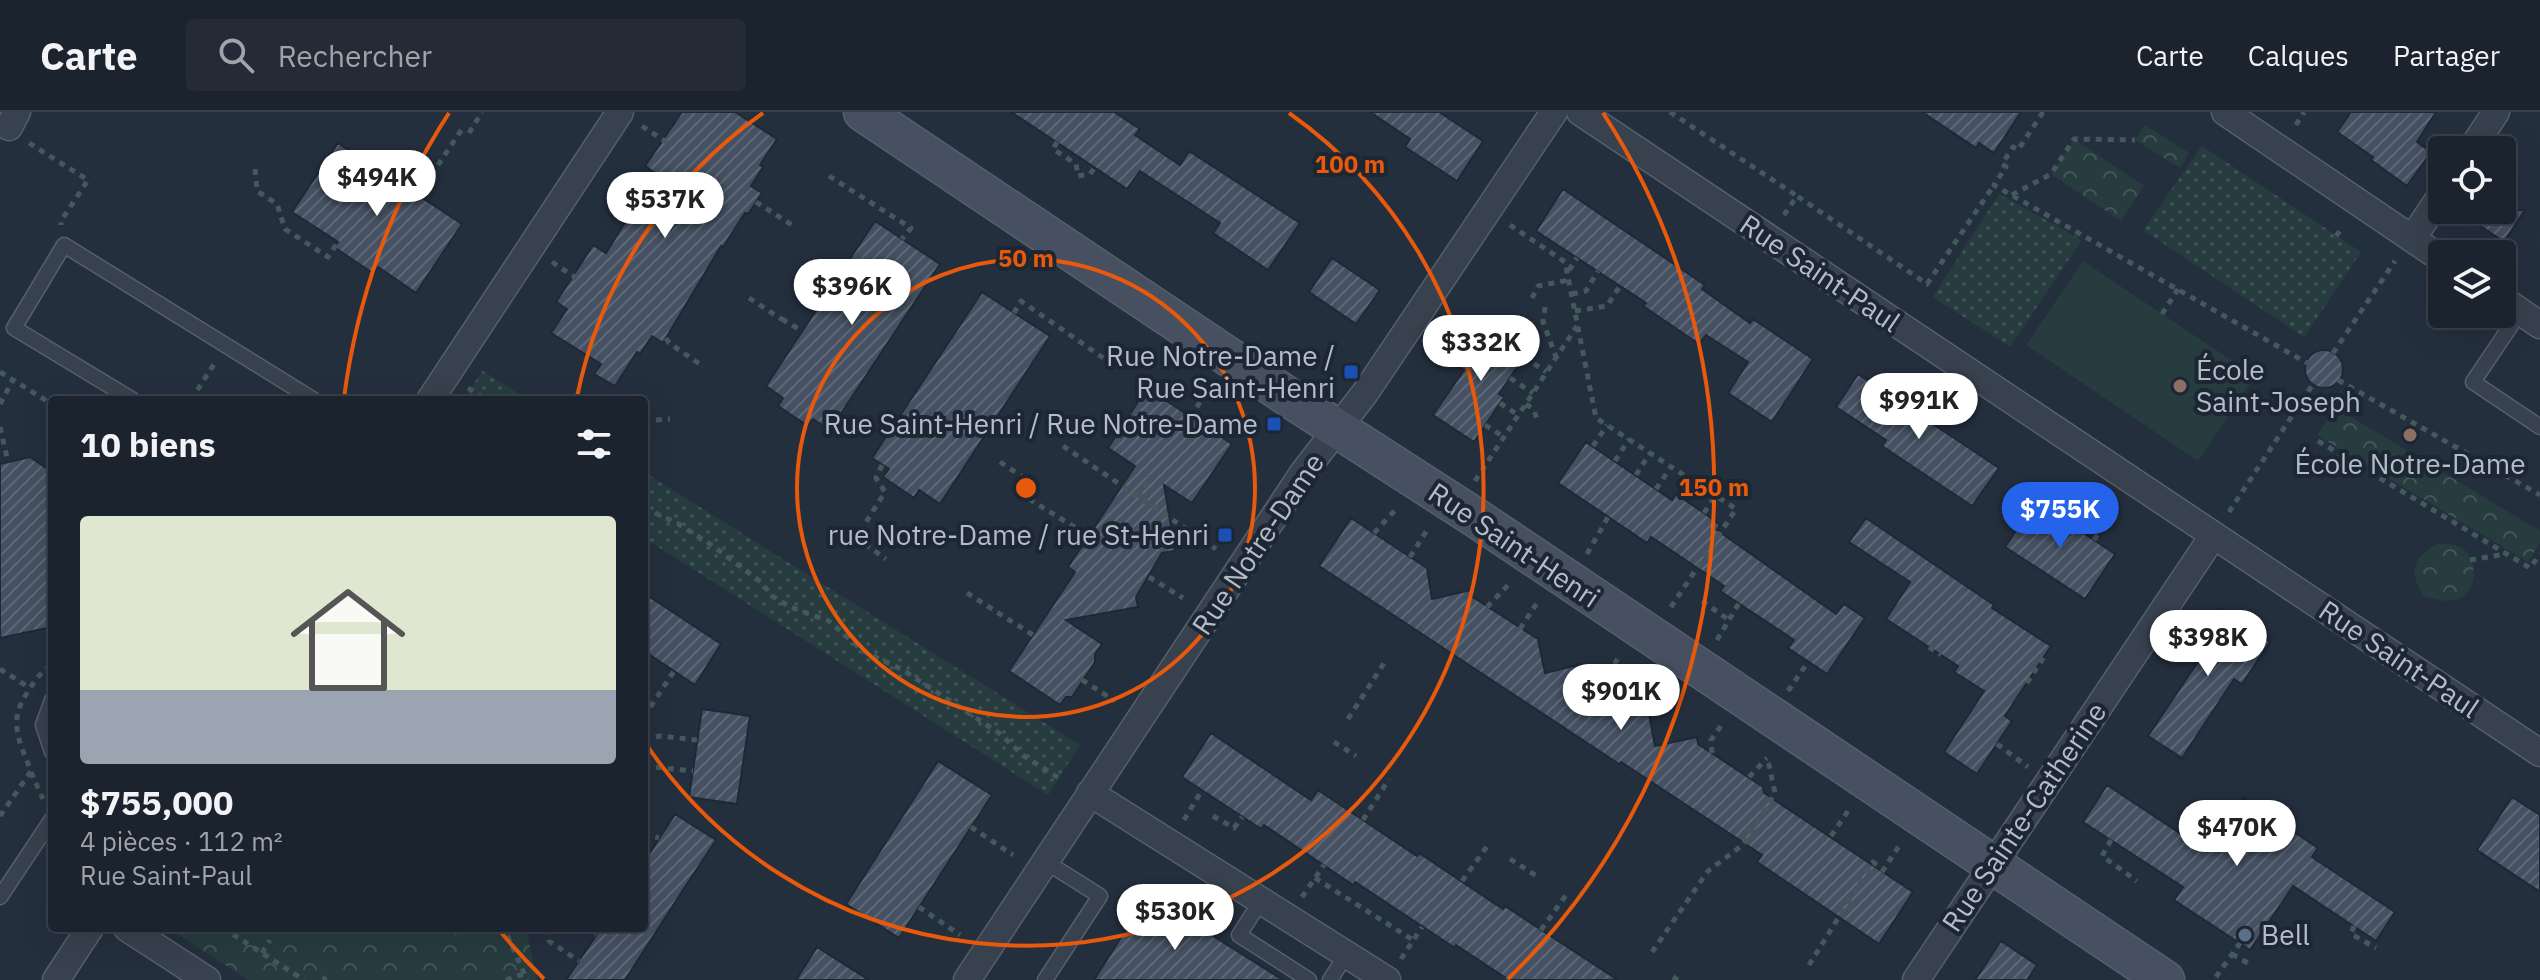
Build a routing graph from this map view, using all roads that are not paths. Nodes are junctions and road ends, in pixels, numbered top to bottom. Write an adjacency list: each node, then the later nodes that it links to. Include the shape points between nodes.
1 (863, 112): 16 (street, Rue Saint-Henri)
2 (1554, 112): 16 (street, Rue Notre-Dame)
3 (1580, 112): 17 (street, Rue Saint-Paul)
4 (2225, 112): 9 (street)
5 (2496, 112): 7 (street)
6 (631, 119): 14 (street)
7 (2480, 136)
8 (2428, 215): 9 (street)
9 (2412, 239): 10 (street)
10 (2428, 250)
11 (2521, 312): 15 (lane, via 2473,382)
12 (126, 396): 13 (lane, via 14,328 64,245)
13 (308, 396)
14 (433, 396)
15 (2540, 427)
16 (1337, 429): 21 (street, Rue Notre-Dame); 24 (street, Rue Saint-Henri)
17 (2213, 536): 20 (street, Rue Saint-Paul); 24 (street, Rue Sainte-Catherine)
18 (48, 711): 19 (lane, via 43,725)
19 (48, 740)
20 (2540, 753)
21 (1090, 793): 23 (street, Rue Notre-Dame); 26 (street)
22 (48, 825): 25 (lane)
23 (1046, 862): 33 (street, Rue Notre-Dame); 34 (lane, via 1100,896)
24 (1993, 865): 37 (street, Rue Sainte-Catherine); 38 (street, Rue Saint-Henri)
25 (0, 897)
26 (1261, 901): 29 (street); 35 (lane, via 1239,935)
27 (87, 932): 31 (street)
28 (133, 932): 32 (street)
29 (1346, 955): 30 (street); 36 (lane)
30 (1393, 971)
31 (56, 980)
32 (207, 980)
33 (967, 980)
34 (1045, 980)
35 (1309, 980)
36 (1330, 980)
37 (1916, 980)
38 (2165, 980)

